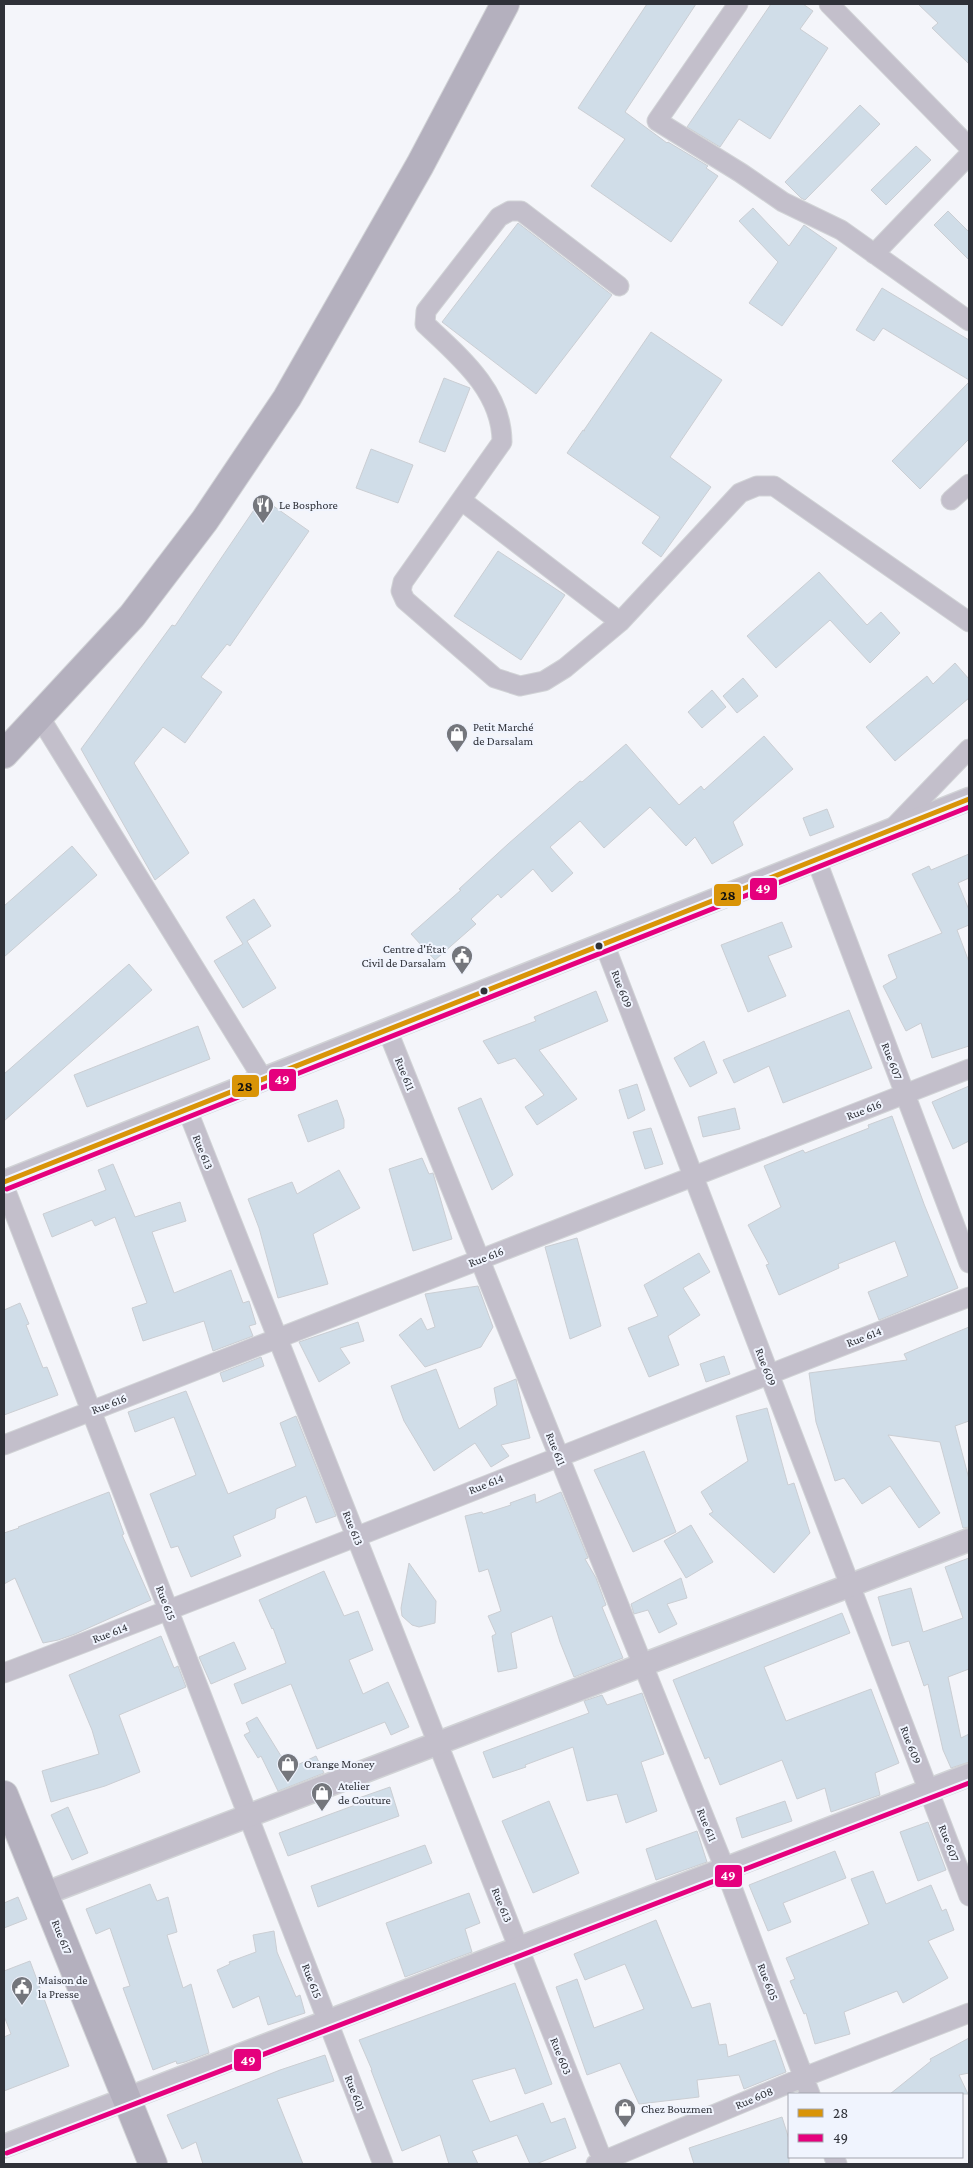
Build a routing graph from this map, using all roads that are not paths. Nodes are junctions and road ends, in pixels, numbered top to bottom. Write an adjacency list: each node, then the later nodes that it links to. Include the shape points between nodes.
1 (505, 4): 14 (highway, via 420,165 287,398 205,520 132,616)
2 (738, 4): 6 (street, via 657,121 783,202 841,230)
3 (829, 4): 4 (street)
4 (969, 147)
5 (969, 155): 6 (street)
6 (874, 254): 8 (street)
7 (619, 286): 10 (street, via 521,211 510,211 499,216 426,311 425,324 473,370 496,408 502,425 502,442)
8 (969, 321)
9 (969, 484): 11 (street)
10 (461, 500): 12 (street); 12 (street, via 401,591 405,600 495,678 520,686 544,681 565,668)
11 (951, 500)
12 (620, 622): 13 (street, via 740,493 757,486 774,486)
13 (969, 622)
14 (39, 716): 16 (highway); 23 (street)
15 (969, 749): 18 (street)
16 (4, 754)
17 (969, 799): 18 (street)
18 (892, 829): 19 (street)
19 (816, 859): 20 (street); 24 (street, Rue 607)
20 (604, 943): 21 (street); 26 (street, Rue 609)
21 (388, 1029): 23 (street); 29 (street, Rue 611)
22 (969, 1069): 24 (street, Rue 616)
23 (263, 1079): 25 (street)
24 (905, 1094): 26 (street, Rue 616); 30 (street, Rue 607)
25 (186, 1109): 27 (street); 32 (street, Rue 613)
26 (693, 1177): 29 (street, Rue 616); 33 (street, Rue 609)
27 (4, 1182)
28 (4, 1186): 34 (street, Rue 615)
29 (480, 1260): 32 (street, Rue 616); 36 (street, Rue 611)
30 (969, 1262)
31 (969, 1297): 33 (street, Rue 614)
32 (277, 1338): 34 (street, Rue 616); 37 (street, Rue 613)
33 (769, 1373): 36 (street, Rue 614); 39 (street, Rue 609)
34 (91, 1411): 35 (street, Rue 616); 40 (street, Rue 615)
35 (4, 1445)
36 (559, 1456): 37 (street, Rue 614); 41 (street, Rue 611)
37 (356, 1536): 40 (street, Rue 614); 43 (street, Rue 613)
38 (969, 1540): 39 (street)
39 (850, 1586): 41 (street); 45 (street, Rue 609)
40 (169, 1611): 42 (street, Rue 614); 47 (street, Rue 615)
41 (643, 1665): 43 (street); 48 (street, Rue 611)
42 (4, 1673)
43 (438, 1744): 47 (street); 51 (street, Rue 613)
44 (969, 1775): 45 (street)
45 (928, 1791): 48 (street); 50 (street, Rue 607)
46 (4, 1795): 49 (highway, Rue 617)
47 (248, 1816): 49 (street); 53 (street, Rue 615)
48 (725, 1869): 51 (street); 54 (street, Rue 605)
49 (44, 1894): 57 (highway, Rue 617)
50 (969, 1896)
51 (518, 1948): 53 (street); 59 (street, Rue 603)
52 (969, 2013): 54 (street, Rue 608)
53 (328, 2021): 57 (street); 61 (street, Rue 601)
54 (807, 2086): 56 (street, Rue 608)
55 (788, 2093): 59 (street, Rue 608)
56 (788, 2093)
57 (128, 2098): 58 (street); 60 (highway, Rue 617)
58 (4, 2146)
59 (601, 2163)
60 (153, 2164)
61 (383, 2164)

